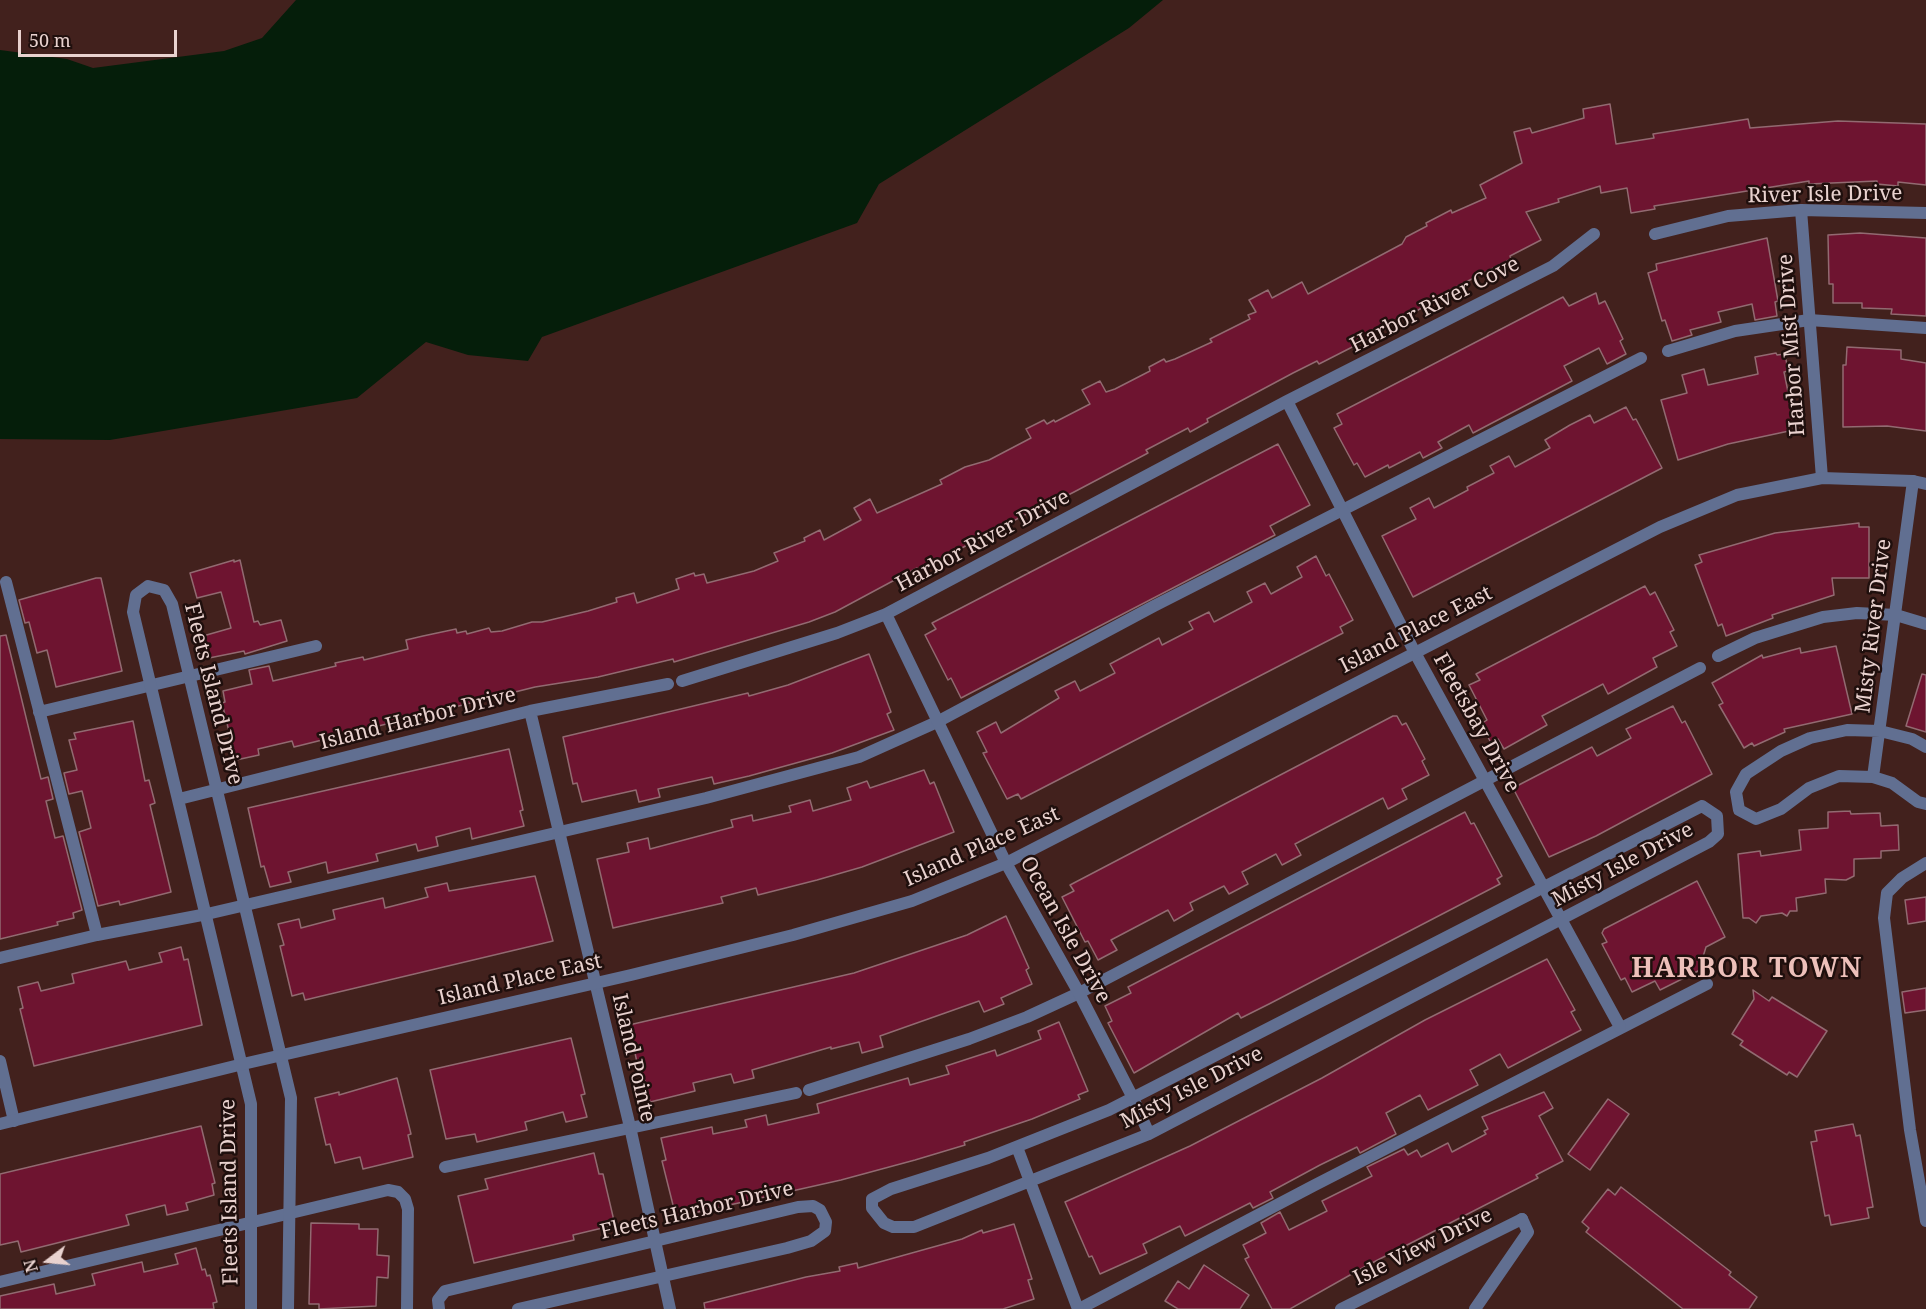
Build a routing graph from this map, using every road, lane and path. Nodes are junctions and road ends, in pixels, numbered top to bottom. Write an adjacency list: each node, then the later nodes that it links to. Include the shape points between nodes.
1 (1801, 210): 2 (street, River Isle Drive); 4 (street, River Isle Drive, via 1728,216); 5 (street, Harbor Mist Drive)
2 (1926, 213)
3 (1594, 234): 9 (street, Harbor River Cove, via 1553,266)
4 (1655, 234)
5 (1809, 320): 6 (street); 7 (street, via 1735,331); 10 (street, Harbor Mist Drive)
6 (1926, 328)
7 (1668, 351)
8 (1641, 358): 13 (street)
9 (1287, 401): 13 (street, Fleetsbay Drive); 15 (street, Harbor River Drive)
10 (1822, 478): 11 (street, Island Place East); 19 (street, Island Place East, via 1737,495 1660,527)
11 (1913, 481): 12 (street, Island Place East); 16 (street, Misty River Drive)
12 (1926, 484)
13 (1340, 509): 19 (street, Fleetsbay Drive); 28 (street)
14 (6, 582): 27 (street)
15 (886, 614): 23 (street, Harbor River Drive); 28 (street, Ocean Isle Drive)
16 (1896, 615): 17 (street); 20 (street, via 1857,613 1823,617 1755,638); 29 (street, Misty River Drive)
17 (1926, 624)
18 (316, 646): 22 (street)
19 (1414, 651): 32 (street, Fleetsbay Drive); 37 (street, Island Place East)
20 (1718, 656)
21 (1700, 668): 32 (street)
22 (189, 677): 25 (street); 25 (street, Fleets Island Drive, via 172,604 164,590 148,586 136,595 134,612); 33 (street, Fleets Island Drive)
23 (682, 681)
24 (668, 684): 26 (street, Island Harbor Drive)
25 (151, 687): 27 (street); 34 (street, Fleets Island Drive)
26 (530, 711): 33 (street, Island Harbor Drive); 36 (street, Island Pointe)
27 (39, 712): 43 (street)
28 (938, 722): 36 (street, via 837,765); 37 (street, Ocean Isle Drive)
29 (1880, 731): 30 (street); 31 (street, Misty River Drive); 31 (street, via 1847,730 1810,738 1781,751 1746,774 1736,792 1739,810 1756,819 1781,809 1809,788 1839,776)
30 (1926, 747)
31 (1873, 777): 35 (street, via 1892,783)
32 (1486, 782): 39 (street, Fleetsbay Drive); 47 (street)
33 (218, 790): 34 (street, Island Harbor Drive); 40 (street, Fleets Island Drive)
34 (179, 799): 41 (street, Fleets Island Drive)
35 (1926, 804)
36 (558, 831): 40 (street); 45 (street, Island Pointe)
37 (1006, 863): 45 (street, Island Place East, via 912,902); 47 (street, Ocean Isle Drive)
38 (1926, 863): 63 (street, via 1887,893 1884,918 1910,1130)
39 (1544, 886): 42 (street, Fleetsbay Drive); 42 (street, Misty Isle Drive, via 1689,811 1702,806 1718,816 1718,834 1709,842); 54 (street, Misty Isle Drive)
40 (246, 905): 41 (street); 49 (street, Fleets Island Drive)
41 (207, 914): 43 (street); 51 (street, Fleets Island Drive)
42 (1562, 920): 48 (street, Fleetsbay Drive); 58 (street, Misty Isle Drive)
43 (97, 935): 44 (street)
44 (0, 958)
45 (596, 983): 49 (street, Island Place East); 57 (street, Island Pointe)
46 (1707, 984): 48 (street)
47 (1079, 993): 52 (street, via 969,1039); 54 (street, Ocean Isle Drive)
48 (1620, 1027): 74 (street)
49 (281, 1055): 51 (street, Island Place East); 62 (street, Fleets Island Drive, via 291,1098)
50 (0, 1062): 55 (street)
51 (243, 1064): 55 (street, Island Place East); 64 (street, Fleets Island Drive, via 251,1104)
52 (809, 1090)
53 (796, 1094): 57 (street)
54 (1133, 1098): 58 (street, Ocean Isle Drive); 59 (street, Misty Isle Drive)
55 (14, 1120): 56 (street, Island Place East)
56 (0, 1124)
57 (630, 1127): 60 (street); 65 (street, Island Pointe)
58 (1149, 1134): 61 (street, Misty Isle Drive)
59 (1017, 1147): 61 (street); 61 (street, Misty Isle Drive, via 891,1189 872,1199 872,1208 893,1227 914,1227)
60 (445, 1167)
61 (1031, 1182): 74 (street)
62 (291, 1212): 64 (street); 69 (street, Fleets Island Drive); 70 (street, via 388,1190 398,1192 408,1209)
63 (1926, 1221)
64 (249, 1222): 67 (street); 68 (street, Fleets Island Drive)
65 (654, 1240): 66 (street, Island Pointe); 66 (street, Fleets Harbor Drive, via 798,1206 820,1210 826,1222 825,1232 811,1241); 71 (street, Fleets Harbor Drive, via 445,1291 438,1300)
66 (662, 1278): 72 (street, Fleets Harbor Drive); 73 (street, Island Pointe)
67 (0, 1282)
68 (251, 1309)
69 (288, 1309)
70 (407, 1309)
71 (439, 1309)
72 (518, 1309)
73 (670, 1309)
74 (1078, 1309)
75 (1341, 1309): 76 (street, Isle View Drive, via 1522,1219 1528,1232)
76 (1475, 1309)

